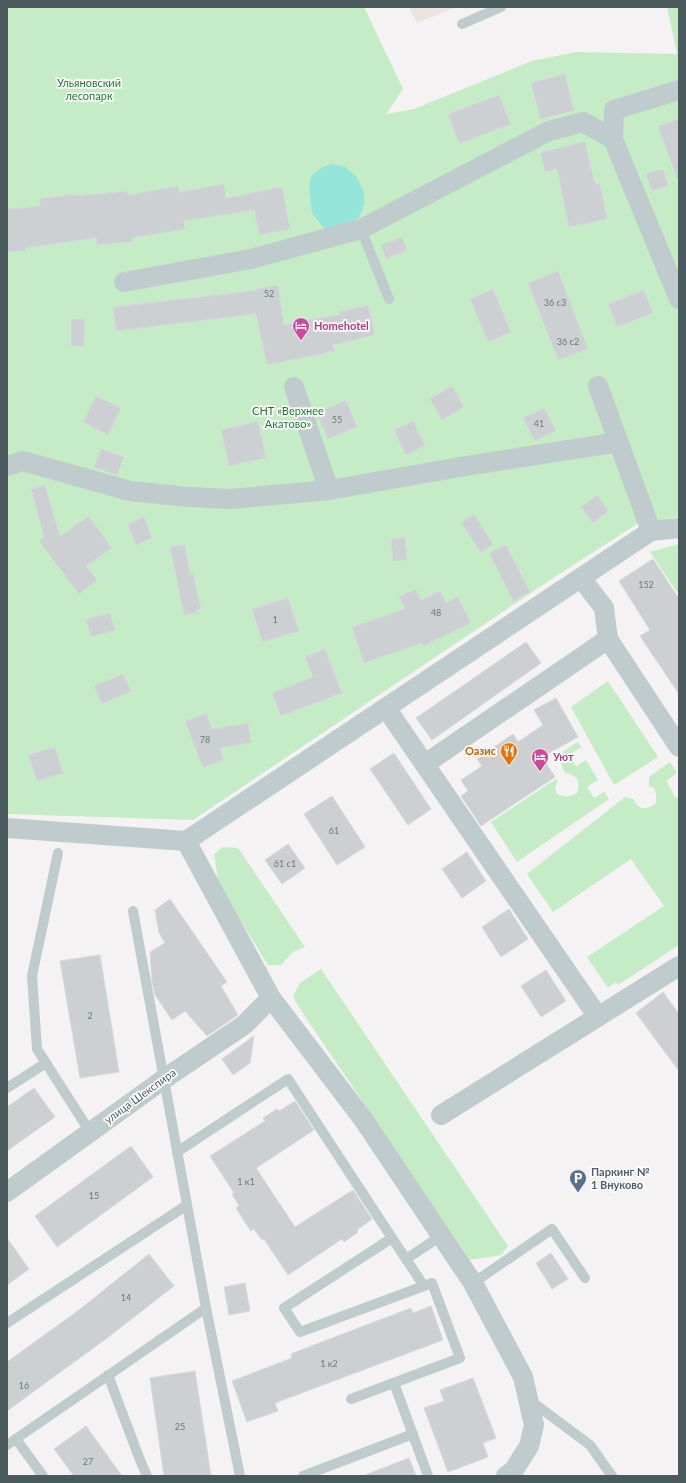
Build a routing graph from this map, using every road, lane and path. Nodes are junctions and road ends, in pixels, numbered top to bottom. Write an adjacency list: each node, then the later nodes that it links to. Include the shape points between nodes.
1 (501, 7): 2 (lane)
2 (462, 24)
3 (679, 90): 4 (street, via 614,110)
4 (613, 139): 5 (street, via 583,122 549,131); 7 (street)
5 (361, 229): 6 (street, via 251,259); 8 (lane)
6 (124, 282)
7 (679, 298)
8 (389, 299)
9 (598, 386): 11 (street)
10 (294, 387): 13 (street)
11 (619, 442): 13 (street); 15 (street)
12 (7, 466): 13 (street, via 23,461 130,491 188,498 231,499)
13 (329, 490)
14 (679, 528): 15 (street)
15 (651, 531): 16 (street)
16 (581, 578): 17 (street, via 604,608); 18 (street)
17 (608, 639): 19 (street); 20 (street)
18 (386, 708): 20 (street); 22 (street)
19 (679, 747)
20 (424, 764): 27 (street)
21 (7, 828): 22 (street)
22 (186, 841): 26 (street)
23 (58, 853): 28 (lane, via 32,976 37,1049)
24 (133, 911): 29 (lane)
25 (679, 966): 27 (street)
26 (271, 998): 29 (street, улица Шекспира, via 244,1025); 36 (street, via 363,1119)
27 (598, 1016): 31 (street)
28 (46, 1063): 30 (lane); 32 (lane)
29 (164, 1079): 32 (street, улица Шекспира); 33 (lane)
30 (7, 1088)
31 (441, 1115)
32 (90, 1132): 34 (street, улица Шекспира)
33 (177, 1152): 35 (lane); 37 (lane, via 288,1079)
34 (7, 1192)
35 (187, 1205): 42 (lane); 43 (lane)
36 (441, 1236): 38 (lane); 40 (street)
37 (392, 1238): 38 (lane); 41 (lane, via 284,1308 300,1332)
38 (406, 1259): 41 (lane)
39 (585, 1278): 40 (lane, via 552,1229)
40 (473, 1283): 47 (street, via 524,1376)
41 (424, 1286): 45 (lane, via 432,1283 460,1358)
42 (206, 1308): 44 (lane); 53 (lane)
43 (7, 1323)
44 (108, 1375): 49 (lane); 52 (lane)
45 (394, 1383): 46 (lane); 48 (lane)
46 (351, 1399)
47 (529, 1400): 56 (street, via 534,1426 529,1446 514,1470); 57 (lane, via 590,1445)
48 (413, 1434): 54 (lane); 55 (lane)
49 (16, 1439): 50 (lane); 51 (lane)
50 (7, 1445)
51 (43, 1476)
52 (147, 1476)
53 (240, 1476)
54 (303, 1476)
55 (428, 1476)
56 (506, 1476)
57 (612, 1476)

